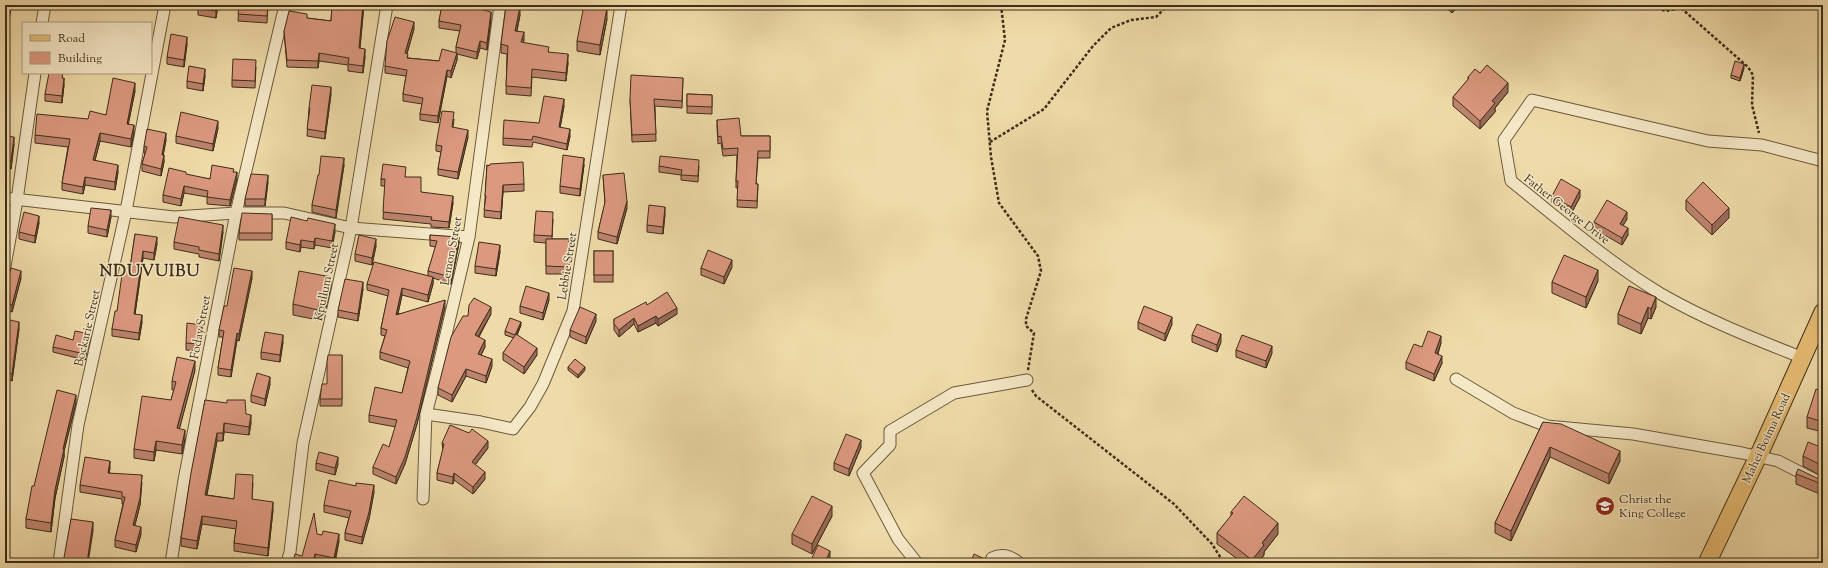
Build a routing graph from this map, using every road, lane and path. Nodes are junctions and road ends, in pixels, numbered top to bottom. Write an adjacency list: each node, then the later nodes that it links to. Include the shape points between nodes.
1 (45, 5): 10 (street)
2 (165, 5): 13 (street, Bockarie Street)
3 (285, 5): 20 (street, Foday Street)
4 (387, 5): 21 (street, Kpullum Street)
5 (500, 5): 22 (street, Lemon Street)
6 (621, 5): 28 (street, Lebbie Street, via 573,311 543,384 513,429)
7 (1001, 5): 14 (path, via 1005,40 987,111)
8 (1168, 5): 14 (path, via 1156,17 1131,20 1111,28 1044,109)
9 (1654, 5): 15 (path, via 1665,11 1681,8 1748,67 1753,75 1752,105)
10 (42, 22)
11 (35, 74): 18 (street)
12 (152, 74): 19 (street, Bockarie Street)
13 (152, 74)
14 (990, 142): 27 (path, via 999,203 1038,256 1041,271 1026,319 1026,326 1034,333)
15 (1762, 145): 16 (street, Father George Drive); 25 (street, Father George Drive, via 1708,141 1532,100 1504,140 1511,181 1624,270 1662,294 1734,330)
16 (1823, 161)
17 (5, 198): 18 (street)
18 (17, 200): 19 (street); 23 (street)
19 (126, 211): 20 (street, via 174,217); 32 (street, Bockarie Street, via 78,425)
20 (236, 213): 21 (street, via 284,213); 33 (street, Foday Street, via 184,480)
21 (351, 228): 22 (street); 34 (street, Kpullum Street, via 303,443)
22 (469, 237): 28 (street, Lemon Street)
23 (5, 266)
24 (1823, 312): 25 (main road, Mahei Boima Road)
25 (1802, 358): 29 (main road, Mahei Boima Road)
26 (1456, 379): 29 (street, via 1514,413 1547,426 1633,434)
27 (1027, 380): 35 (street, via 954,393 890,431 890,445 863,473 898,538); 38 (path, via 1036,396 1174,504 1212,544)
28 (426, 414): 31 (street, Lemon Street)
29 (1758, 457): 30 (street, via 1778,461); 39 (main road, Mahei Boima Road)
30 (1823, 484)
31 (423, 499)
32 (59, 563)
33 (171, 563)
34 (287, 563)
35 (917, 563)
36 (990, 563): 37 (street, via 992,558 999,555 1013,558)
37 (1019, 563)
38 (1224, 563)
39 (1708, 563)

